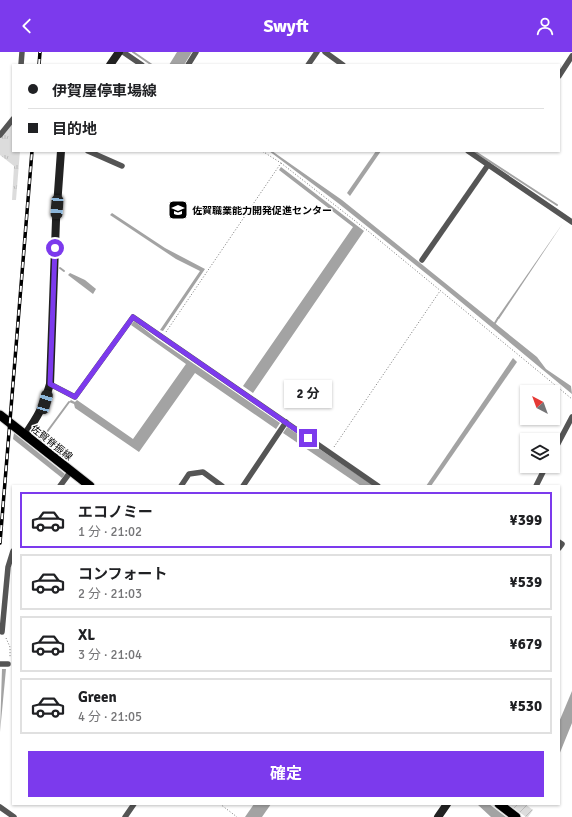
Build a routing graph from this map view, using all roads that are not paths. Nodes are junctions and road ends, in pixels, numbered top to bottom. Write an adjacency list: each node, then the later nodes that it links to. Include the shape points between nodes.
1 (22, 52): 8 (street)
2 (119, 52): 9 (main road)
3 (124, 52): 10 (street)
4 (196, 52): 11 (street)
5 (317, 52): 12 (street)
6 (324, 52): 13 (street)
7 (572, 56): 14 (street)
8 (21, 64)
9 (111, 64)
10 (141, 64)
11 (189, 64)
12 (309, 64)
13 (342, 64)
14 (560, 74)
15 (12, 120): 16 (street)
16 (0, 135)
17 (61, 152): 24 (main road)
18 (90, 152): 21 (street)
19 (469, 152): 20 (street)
20 (488, 165): 22 (street); 23 (street)
21 (122, 166)
22 (572, 222)
23 (422, 260)
24 (50, 384): 27 (street, via 75,397 133,317); 28 (main road, via 39,415)
25 (0, 415): 28 (main road, 佐賀脊振線)
26 (572, 416): 29 (street)
27 (286, 422): 36 (street); 37 (street)
28 (25, 435): 30 (main road, 佐賀脊振線)
29 (560, 439)
30 (71, 471): 32 (street); 33 (main road, 佐賀脊振線)
31 (542, 473): 38 (street)
32 (61, 485)
33 (89, 485)
34 (182, 485): 35 (street, via 189,474 203,472)
35 (221, 485)
36 (243, 485)
37 (377, 485)
38 (536, 485)
39 (12, 554): 40 (street, via 8,567)
40 (2, 632)
41 (0, 664): 42 (street)
42 (8, 664)
43 (133, 805): 48 (street)
44 (446, 805): 49 (main road)
45 (500, 805): 50 (main road)
46 (0, 807): 47 (street)
47 (14, 817)
48 (125, 817)
49 (438, 817)
50 (516, 817)

